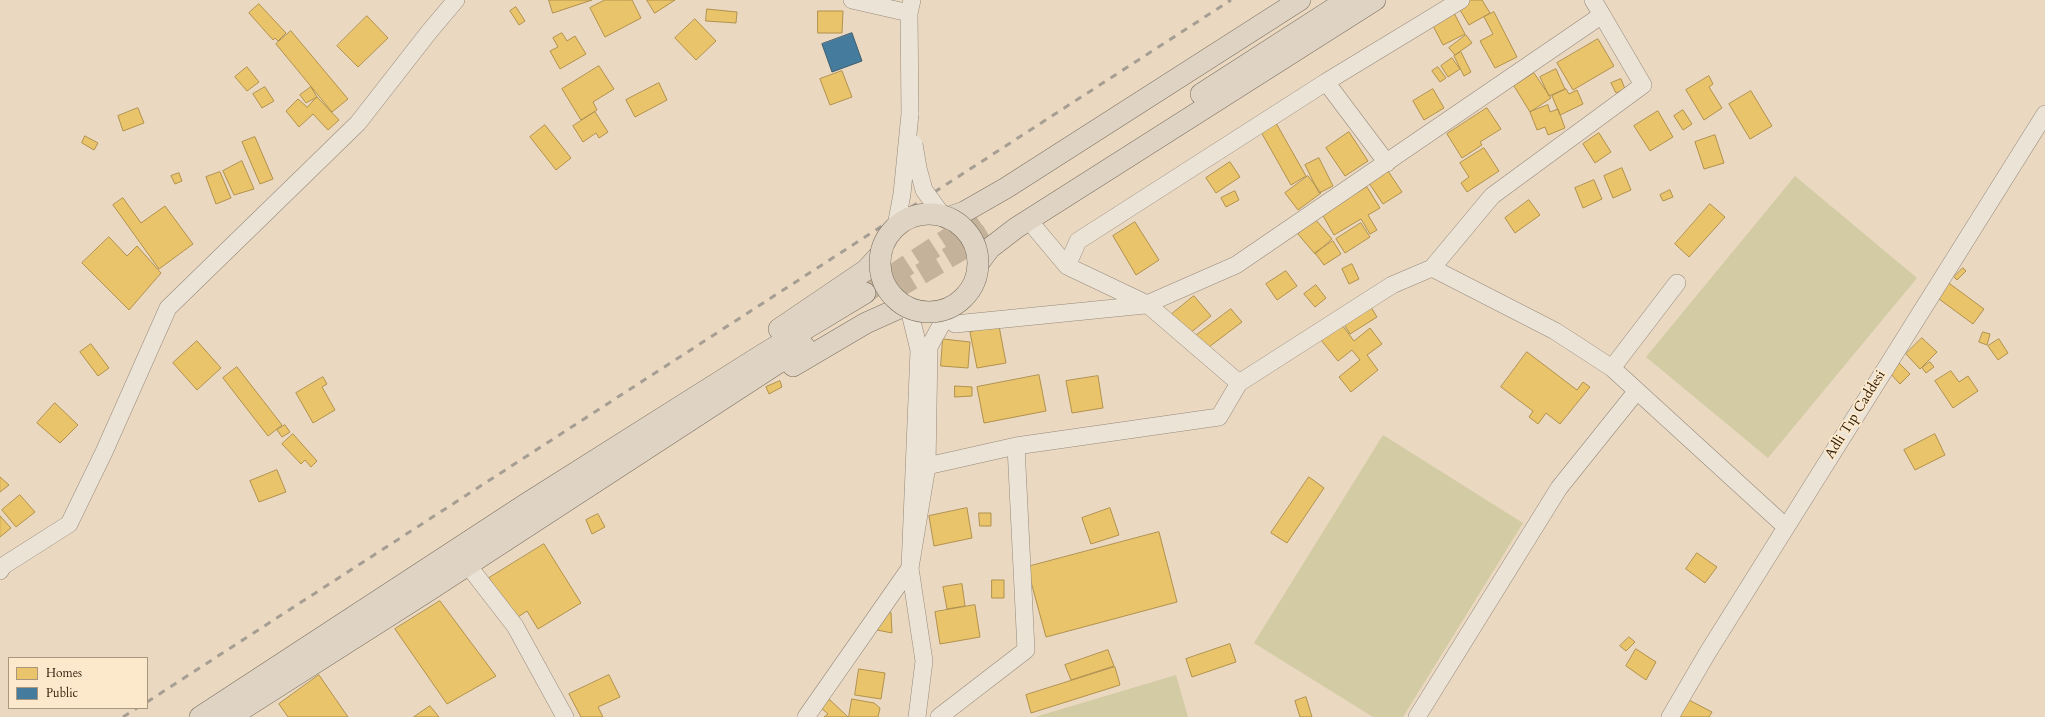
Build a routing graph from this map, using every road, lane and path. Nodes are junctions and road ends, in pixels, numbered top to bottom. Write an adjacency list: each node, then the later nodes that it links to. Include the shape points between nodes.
1 (456, 0): 36 (street, via 358,123 168,308 69,524 3,566)
2 (852, 0): 9 (street)
3 (1300, 0): 15 (main road, via 1006,188 964,212)
4 (1327, 0): 5 (main road, via 983,226)
5 (1347, 0)
6 (1376, 0): 17 (main road)
7 (1460, 0): 11 (street)
8 (1593, 0): 10 (street)
9 (910, 6): 12 (street)
10 (1602, 15): 14 (street); 21 (street, via 1643,85 1492,196)
11 (1326, 82): 14 (street); 20 (street, via 1078,241)
12 (910, 114): 15 (street, bridge, via 924,190); 16 (street, bridge)
13 (2045, 114): 33 (street, Adli Tıp Caddesi)
14 (1386, 163): 24 (street, via 1236,265)
15 (944, 216): 16 (main road, bridge, via 920,215); 19 (main road, bridge, via 957,222 969,234 976,248)
16 (896, 226): 18 (main road, bridge, via 885,239)
17 (1026, 228): 19 (main road, via 990,248); 20 (street)
18 (880, 255): 25 (main road, bridge, via 880,271 886,287 896,300); 34 (main road, via 866,270 803,313 585,454)
19 (978, 264): 26 (main road, bridge, via 975,280)
20 (1067, 266): 24 (street)
21 (1432, 268): 27 (street, via 1555,331); 28 (street, via 1392,285)
22 (1677, 283): 27 (street)
23 (869, 298): 34 (main road, via 781,360)
24 (1147, 304): 26 (street); 28 (street)
25 (907, 307): 26 (main road, bridge); 30 (street, via 919,350); 34 (main road, via 866,323 798,362 659,454 525,535)
26 (956, 315): 30 (street, via 940,328 929,347)
27 (1612, 368): 29 (street)
28 (1239, 383): 31 (street, via 1218,418)
29 (1636, 392): 33 (street); 43 (street, via 1559,488)
30 (922, 432): 32 (street); 35 (street)
31 (1016, 446): 32 (street); 42 (street, via 1026,650)
32 (927, 466): 35 (street)
33 (1786, 527): 44 (street, Adli Tıp Caddesi)
34 (462, 558): 37 (main road); 38 (main road); 39 (street, via 515,626)
35 (910, 568): 40 (street); 41 (street, via 924,661)
36 (0, 571)
37 (200, 717)
38 (230, 717)
39 (565, 717)
40 (806, 717)
41 (917, 717)
42 (939, 717)
43 (1417, 717)
44 (1670, 717)

